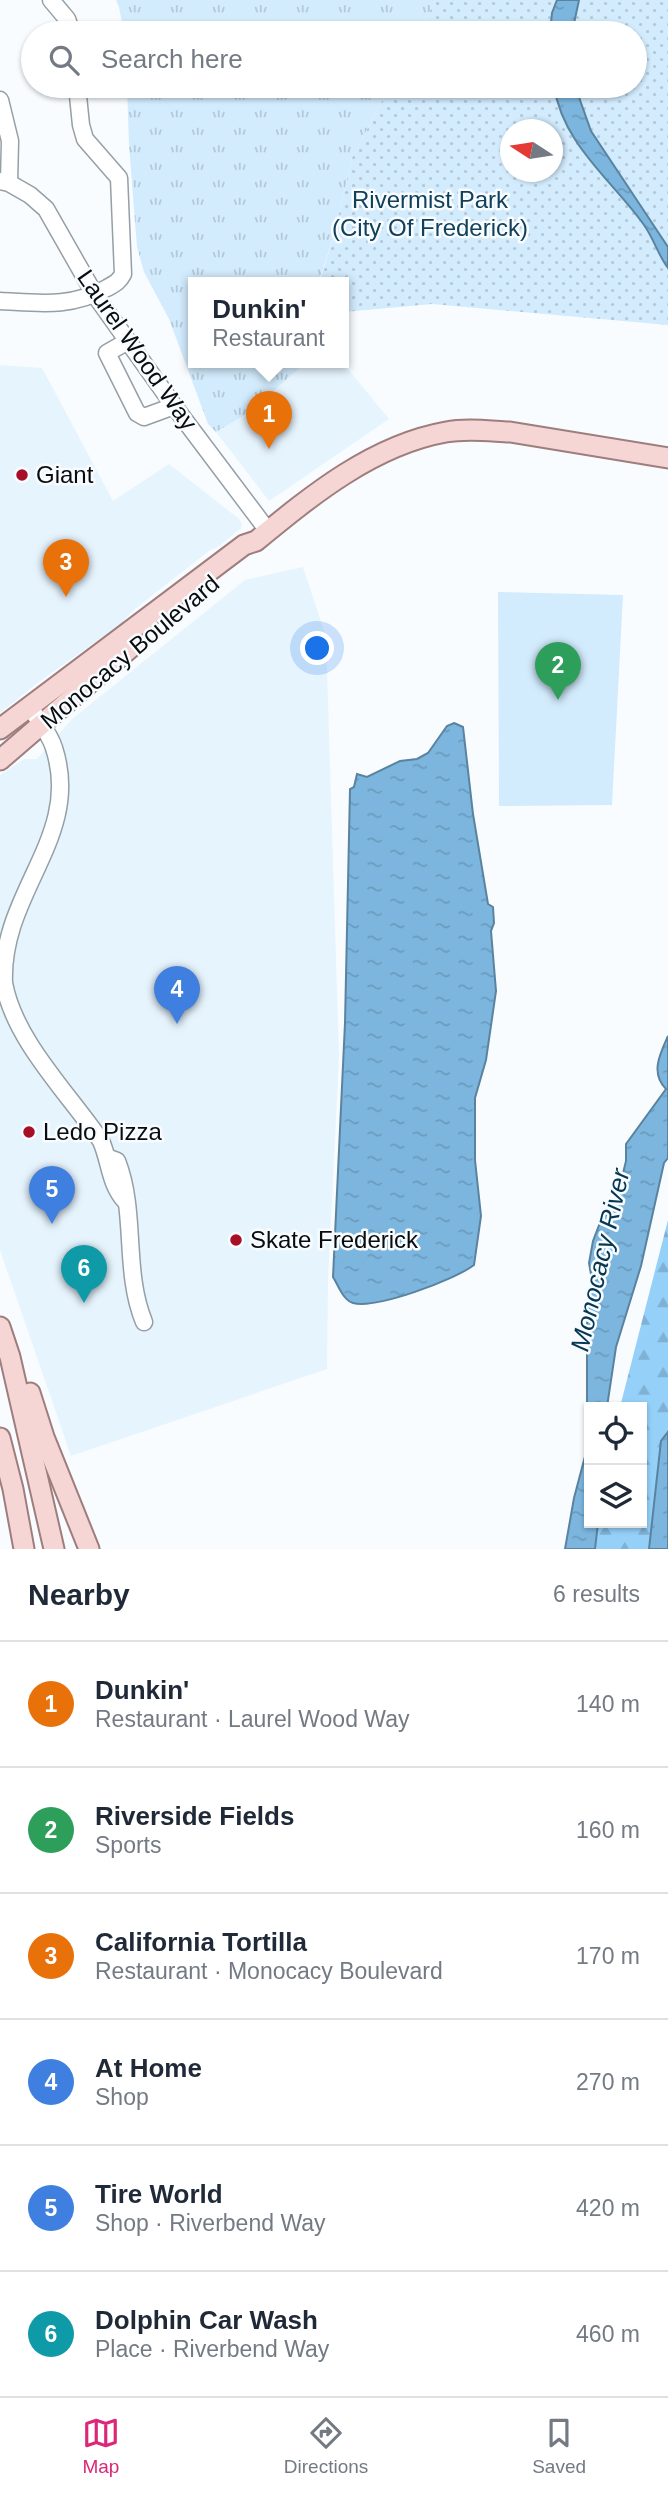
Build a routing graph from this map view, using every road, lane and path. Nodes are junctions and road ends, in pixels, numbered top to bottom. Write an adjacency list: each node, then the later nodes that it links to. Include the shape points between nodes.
1 (51, 0): 2 (street)
2 (68, 21)
3 (78, 98): 6 (street, via 85,139 119,178 123,274)
4 (0, 100): 5 (street, via 10,141)
5 (5, 182): 6 (street, Laurel Wood Way, via 46,209)
6 (95, 295): 7 (street, via 63,304); 8 (street, Laurel Wood Way)
7 (0, 301)
8 (128, 341): 9 (street, Laurel Wood Way); 9 (street, via 107,353 137,413 144,417)
9 (174, 406): 11 (street, Laurel Wood Way)
10 (668, 458): 11 (main road, Monocacy Boulevard, via 510,432 448,431 413,439 365,461)
11 (262, 536): 12 (main road, Monocacy Boulevard); 13 (main road, Monocacy Boulevard, via 252,552 125,651)
12 (30, 707): 13 (street); 14 (main road, Monocacy Boulevard)
13 (41, 725): 15 (main road, Monocacy Boulevard); 16 (street, via 58,763 57,808 47,840 9,919)
14 (0, 729)
15 (0, 760)
16 (1, 970): 17 (street, via 14,1018 27,1041 96,1133 109,1158 107,1165 129,1216 133,1287)
17 (144, 1322)
18 (0, 1327): 19 (main road)
19 (10, 1357): 22 (main road); 25 (main road, via 22,1368)
20 (0, 1438): 21 (main road)
21 (13, 1489): 22 (main road); 23 (main road)
22 (53, 1541): 24 (main road)
23 (24, 1549)
24 (67, 1549)
25 (89, 1549)

